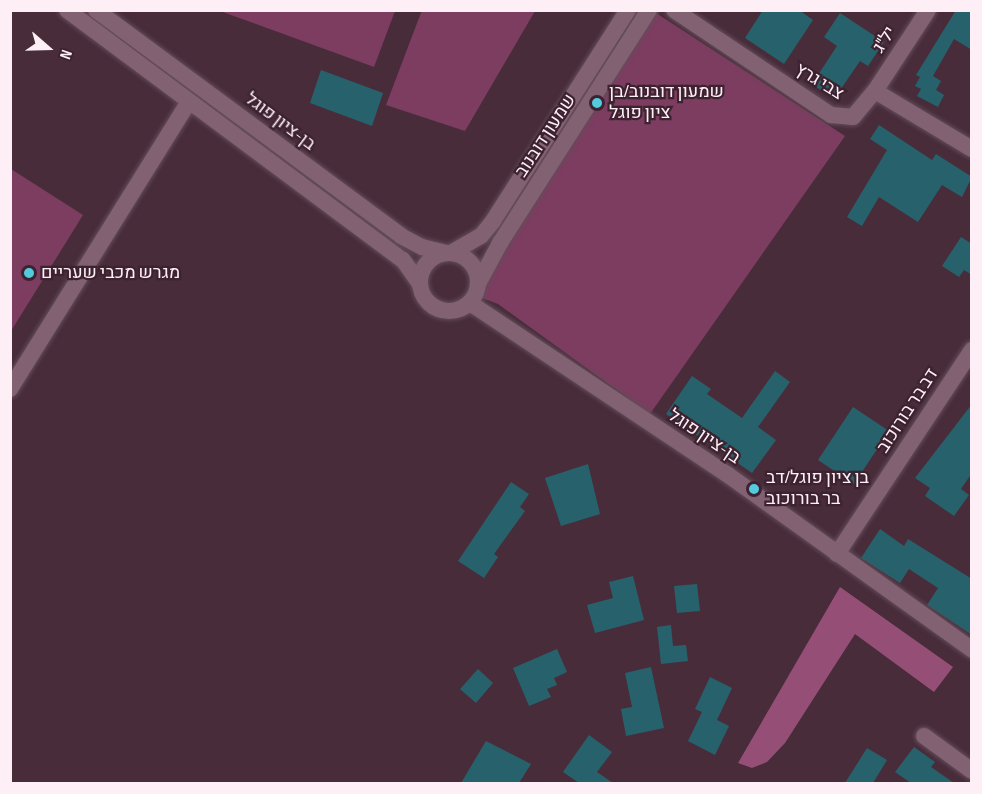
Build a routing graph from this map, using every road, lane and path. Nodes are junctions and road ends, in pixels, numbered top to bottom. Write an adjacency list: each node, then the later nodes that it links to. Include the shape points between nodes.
1 (67, 10): 8 (street, בן-ציון פוגל)
2 (96, 10): 10 (street, בן-ציון פוגל, via 401,236 422,247)
3 (628, 10): 10 (street, שמעון דובנוב, via 493,222 481,236)
4 (650, 10): 12 (street, שמעון דובנוב, via 500,243)
5 (674, 10): 7 (street, צבי גרץ, via 831,115 853,117)
6 (928, 10): 7 (street, יל"ג)
7 (875, 91): 9 (street)
8 (189, 101): 11 (street, בן-ציון פוגל, via 403,260); 15 (street)
9 (972, 149)
10 (449, 253): 11 (street, via 427,263); 12 (street, via 472,265)
11 (420, 284): 13 (street, via 424,298 439,310 453,311)
12 (478, 284): 13 (street)
13 (470, 303): 16 (street, בן-ציון פוגל)
14 (972, 350): 16 (street, דב בר בורוכוב)
15 (10, 389)
16 (837, 554): 17 (street, בן-ציון פוגל)
17 (972, 650)
18 (924, 736): 19 (street)
19 (972, 771)

